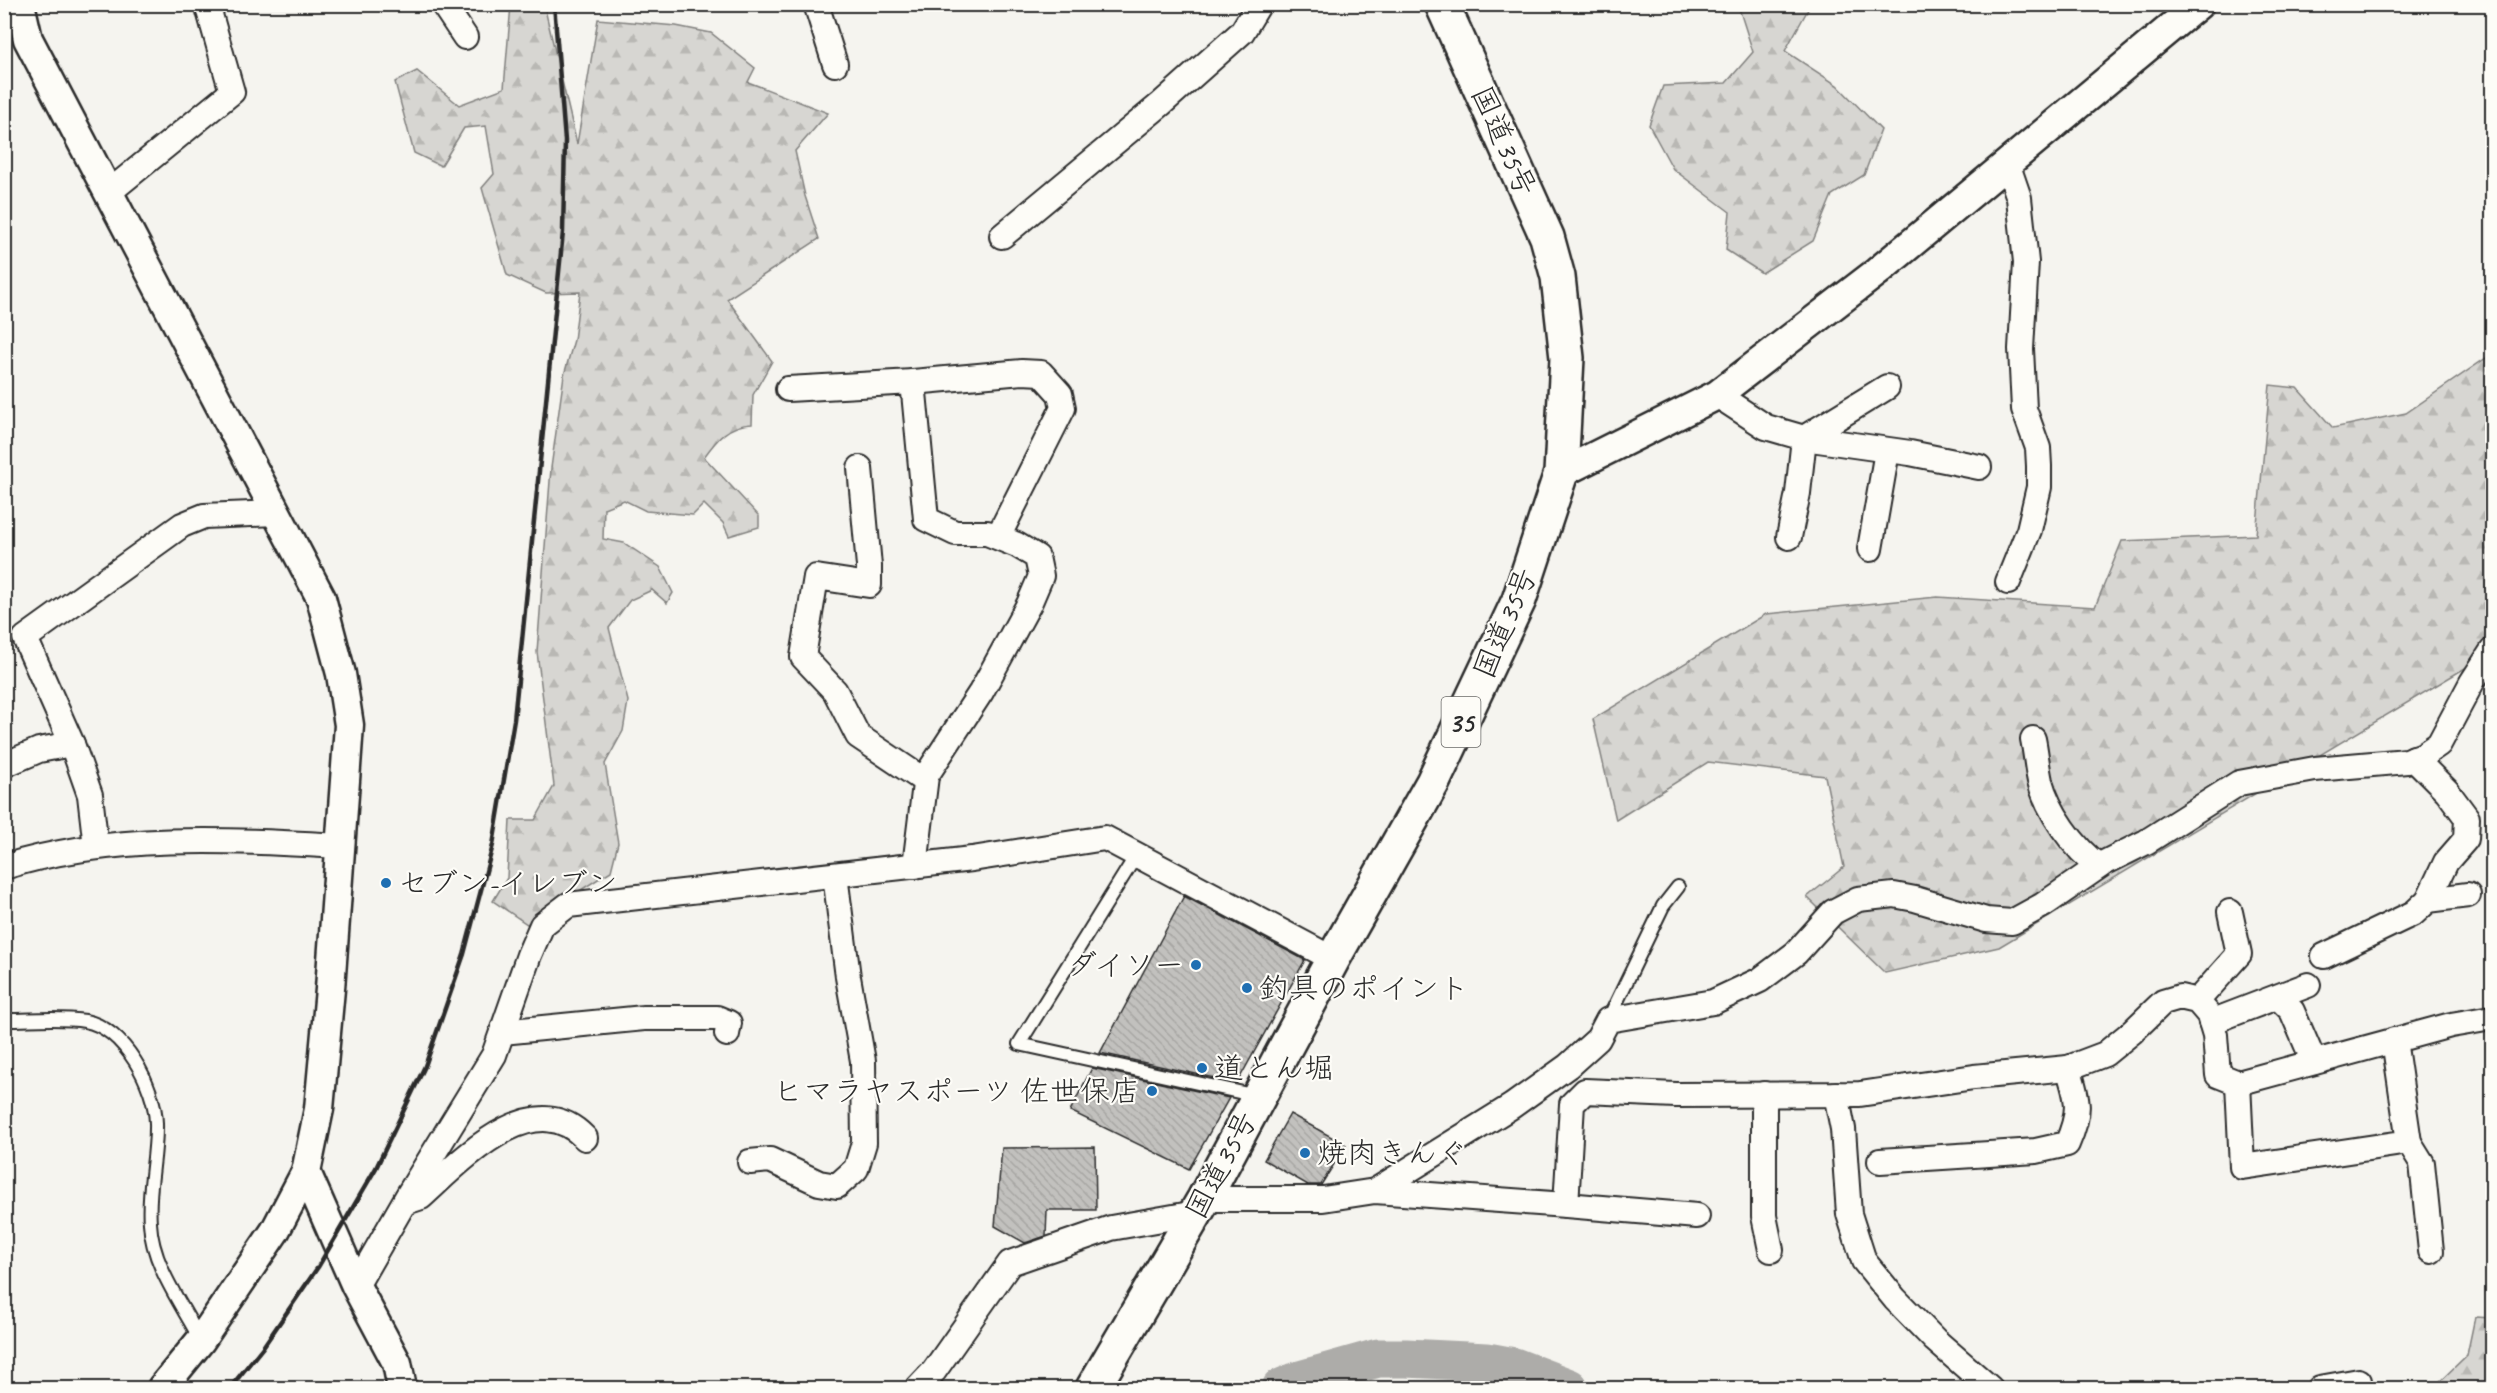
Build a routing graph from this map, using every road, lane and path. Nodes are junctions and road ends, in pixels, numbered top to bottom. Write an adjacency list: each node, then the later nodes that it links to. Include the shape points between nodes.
1 (20, 4): 11 (street, via 28,39)
2 (207, 4): 11 (street, via 232,92)
3 (442, 4): 8 (street)
4 (816, 4): 9 (street)
5 (1259, 4): 12 (street, via 1242,32)
6 (1442, 4): 21 (highway, 国道35号 / 35, via 1547,237 1558,277 1567,358)
7 (2199, 4): 10 (street)
8 (465, 37)
9 (835, 64)
10 (2007, 163): 16 (street, via 1832,308); 26 (street, via 2019,198 2026,262 2021,349 2024,409 2039,466 2039,487 2029,530)
11 (108, 193): 22 (street)
12 (1002, 236)
13 (913, 382): 15 (street); 23 (street, via 926,519 955,533); 23 (street, via 1022,372 1041,374 1060,394 1063,408)
14 (1887, 387): 17 (street)
15 (788, 389)
16 (1717, 395): 17 (street, via 1766,427); 21 (street)
17 (1804, 438): 18 (street); 24 (street)
18 (1887, 451): 19 (street); 25 (street)
19 (1979, 467)
20 (860, 468): 32 (street, via 868,585 816,577 802,657 835,691 858,736)
21 (1561, 472): 45 (highway, 国道35号 / 35, via 1519,600 1432,782)
22 (277, 513): 29 (street, via 204,516 182,525 26,638); 33 (street, via 321,598 341,674 350,725)
23 (998, 537): 32 (street, via 1037,557 1041,576 981,692)
24 (1789, 537)
25 (1870, 549)
26 (2008, 582)
27 (2493, 651): 30 (street, via 2439,744)
28 (2033, 739): 37 (street, via 2041,783 2055,813 2078,848)
29 (72, 744): 31 (street, via 39,750); 34 (street, via 90,795)
30 (2414, 758): 37 (street, via 2239,783); 42 (street, via 2467,818 2466,839 2446,862)
31 (4, 765)
32 (926, 781): 36 (street)
33 (341, 846): 34 (street, via 217,842); 66 (street, via 319,1108)
34 (96, 847): 38 (street)
35 (1137, 854): 36 (street, via 1105,838); 45 (street); 61 (lane, via 1019,1044)
36 (915, 866): 39 (street)
37 (2099, 866): 51 (street, via 2012,922 1986,920 1894,895 1858,899 1833,912 1797,954 1760,980 1713,1002)
38 (4, 867)
39 (835, 874): 53 (street, via 568,905 542,925); 65 (street, via 863,1061 864,1143 856,1169 837,1186 819,1184 770,1160)
40 (1678, 886): 51 (lane, via 1664,906)
41 (2468, 896): 42 (street)
42 (2428, 900): 44 (street, via 2414,913)
43 (2230, 912): 48 (street, via 2239,954)
44 (2324, 956)
45 (1333, 959): 61 (highway, 国道35号 / 35)
46 (2308, 985): 47 (street)
47 (2278, 997): 52 (street); 56 (street, via 2292,1011)
48 (2197, 1001): 52 (street); 57 (street, via 2180,997 2163,1002 2105,1054)
49 (2493, 1018): 55 (street)
50 (7, 1020): 75 (lane, via 86,1021 107,1030 132,1056 150,1089 156,1122 150,1224 156,1253)
51 (1608, 1020): 67 (street, via 1598,1039 1568,1066 1512,1106)
52 (2211, 1022): 58 (street, via 2218,1075)
53 (502, 1032): 54 (street, via 644,1018 717,1018 729,1023); 68 (street, via 494,1054)
54 (727, 1034)
55 (2394, 1040): 56 (street); 63 (street)
56 (2314, 1062): 58 (street)
57 (2068, 1068): 60 (street); 64 (street, via 2078,1096 2075,1125 2067,1144 2036,1151)
58 (2238, 1083): 63 (street, via 2242,1167)
59 (1764, 1094): 60 (street); 69 (street, via 1585,1091 1572,1104); 72 (street, via 1764,1216)
60 (1836, 1094): 77 (street, via 1843,1129 1849,1214 1864,1261)
61 (1258, 1096): 70 (highway, 国道35号 / 35)
62 (585, 1138): 68 (street, via 573,1126 547,1120 523,1122 501,1130 421,1197)
63 (2409, 1142): 73 (street, via 2422,1163)
64 (1880, 1161)
65 (750, 1162)
66 (306, 1172): 74 (street); 75 (street, via 275,1231)
67 (1375, 1191): 69 (street); 70 (street, via 1323,1199)
68 (404, 1203): 74 (street)
69 (1566, 1205): 71 (street)
70 (1200, 1206): 80 (street, via 1111,1228 1010,1263); 81 (highway, 国道35号 / 35)
71 (1697, 1216)
72 (1771, 1250)
73 (2431, 1251)
74 (356, 1286): 79 (street, via 396,1363)
75 (201, 1340): 78 (street)
76 (2360, 1381): 82 (street)
77 (1977, 1385)
78 (162, 1389)
79 (402, 1389)
80 (918, 1389)
81 (1093, 1389)
82 (2320, 1389)

